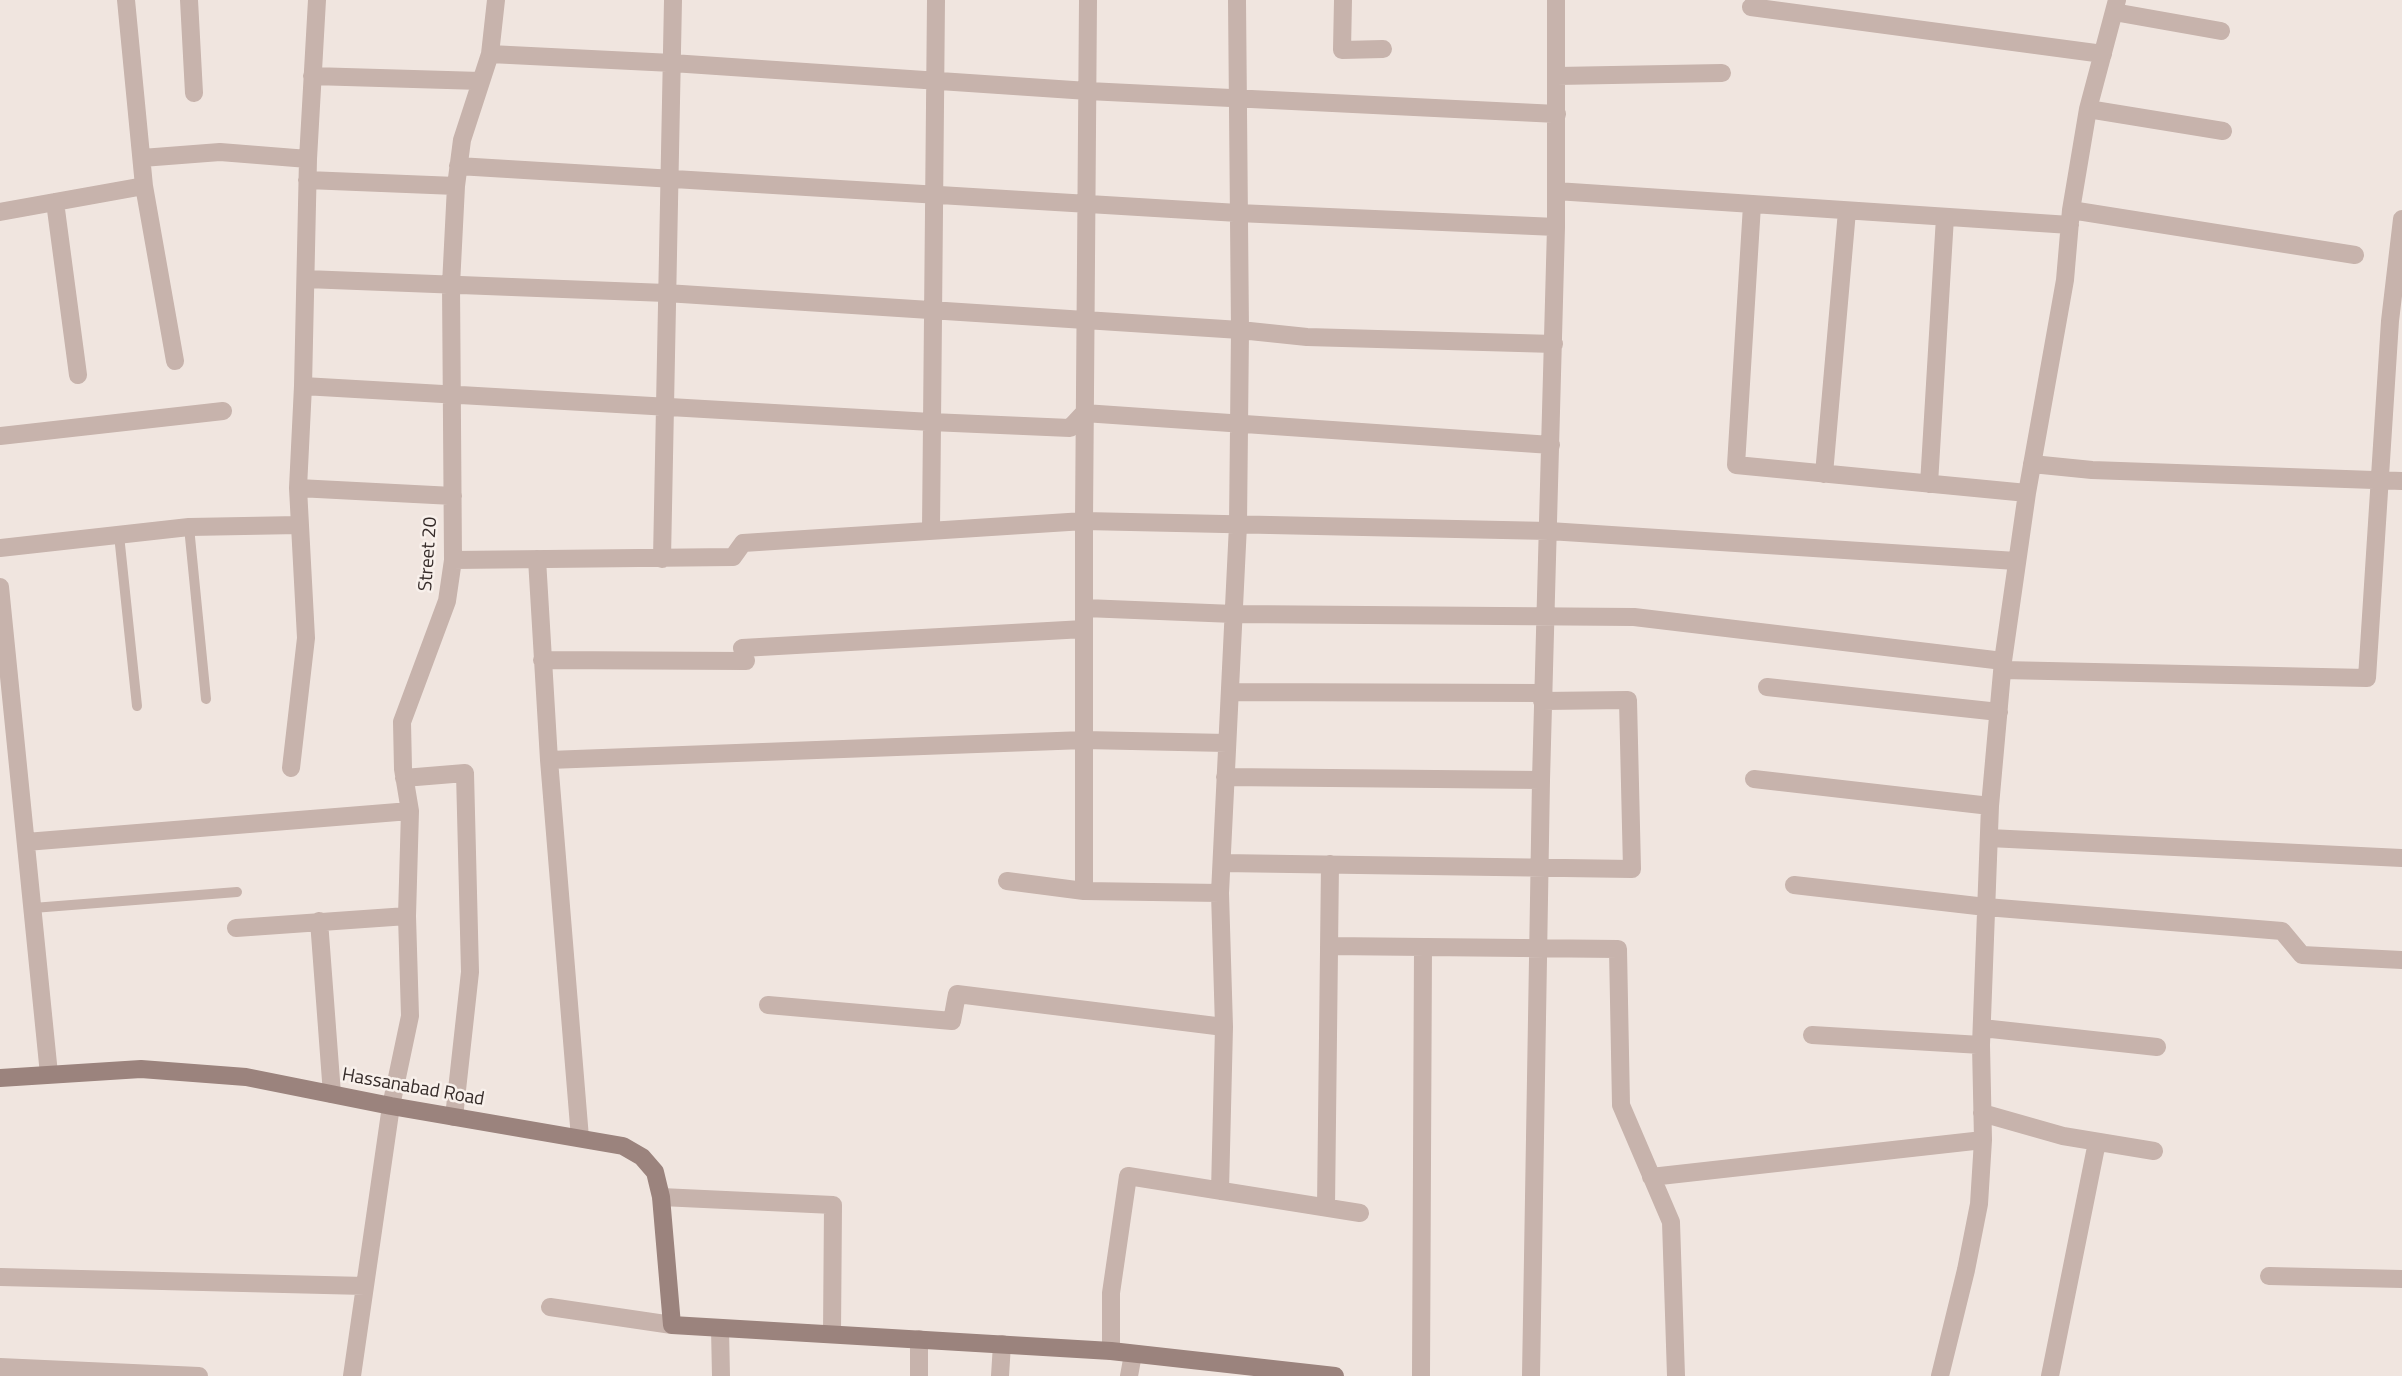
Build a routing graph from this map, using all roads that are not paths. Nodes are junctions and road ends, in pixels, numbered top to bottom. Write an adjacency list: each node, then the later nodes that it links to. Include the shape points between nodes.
1 (126, 0): 29 (street)
2 (189, 0): 24 (street)
3 (317, 0): 19 (street)
4 (496, 0): 15 (street, Street 20)
5 (673, 0): 17 (street)
6 (936, 0): 22 (street)
7 (1088, 0): 23 (street)
8 (1237, 0): 25 (street)
9 (1343, 0): 14 (street, via 1342,50)
10 (1556, 0): 20 (street)
11 (2115, 6): 13 (street); 16 (street)
12 (1751, 7): 16 (street)
13 (2221, 32)
14 (1383, 49)
15 (490, 54): 17 (street); 21 (street, Street 20)
16 (2103, 54): 26 (street)
17 (672, 63): 22 (street); 32 (street)
18 (1722, 73): 20 (street)
19 (312, 76): 21 (street); 30 (street)
20 (1557, 76): 27 (street)
21 (481, 81): 31 (street, Street 20)
22 (935, 81): 23 (street); 37 (street)
23 (1088, 91): 25 (street); 39 (street)
24 (194, 93)
25 (1238, 99): 27 (street); 43 (street)
26 (2088, 109): 28 (street); 45 (street)
27 (1557, 114): 36 (street)
28 (2223, 131)
29 (142, 158): 30 (street, via 220,152); 34 (street)
30 (308, 159): 33 (street)
31 (458, 166): 32 (street); 35 (street, Street 20)
32 (668, 179): 37 (street); 51 (street)
33 (307, 180): 35 (street); 49 (street)
34 (144, 186): 38 (street); 56 (street)
35 (456, 186): 50 (street, Street 20)
36 (1556, 191): 40 (street); 47 (street)
37 (933, 195): 39 (street); 52 (street)
38 (55, 202): 42 (street); 57 (street)
39 (1087, 204): 43 (street); 53 (street)
40 (1752, 205): 41 (street); 68 (street, via 1736,465)
41 (1847, 211): 44 (street); 68 (street)
42 (0, 212)
43 (1238, 213): 47 (street); 54 (street)
44 (1945, 217): 45 (street); 71 (street)
45 (2071, 218): 48 (street); 67 (street, via 2065,280)
46 (2402, 219): 69 (street, via 2390,321)
47 (1556, 227): 55 (street)
48 (2355, 255)
49 (306, 279): 50 (street); 58 (street)
50 (451, 285): 51 (street); 59 (street, Street 20)
51 (666, 293): 52 (street); 60 (street)
52 (932, 311): 53 (street); 63 (street)
53 (1085, 320): 54 (street); 62 (street)
54 (1240, 330): 55 (street, via 1307,337); 64 (street)
55 (1554, 344): 66 (street)
56 (174, 361)
57 (78, 375)
58 (303, 386): 59 (street); 72 (street)
59 (452, 396): 60 (street); 74 (street, Street 20)
60 (664, 405): 63 (street); 84 (street)
61 (223, 411): 65 (street)
62 (1084, 413): 63 (street, via 1070,428); 64 (street); 75 (street)
63 (931, 422): 79 (street)
64 (1240, 423): 66 (street); 77 (street)
65 (0, 436)
66 (1551, 445): 80 (street)
67 (2032, 464): 69 (street); 73 (street)
68 (1824, 474): 71 (street)
69 (2381, 481): 70 (street); 93 (street, via 2367,678)
70 (2402, 481)
71 (1928, 484): 73 (street)
72 (298, 488): 74 (street); 76 (street)
73 (2027, 493): 86 (street)
74 (453, 496): 85 (street, Street 20)
75 (1084, 521): 77 (street); 79 (street); 88 (street)
76 (299, 525): 78 (street); 103 (street, via 306,638)
77 (1238, 525): 80 (street); 89 (street)
78 (189, 527): 81 (street); 97 (lane)
79 (931, 529): 84 (street, via 743,543 733,557)
80 (1549, 531): 86 (street); 90 (street)
81 (120, 535): 82 (street); 98 (lane)
82 (0, 548)
83 (537, 559): 84 (street); 85 (street); 92 (street)
84 (662, 559)
85 (453, 560): 105 (street, Street 20, via 447,601 402,722)
86 (2016, 561): 93 (street)
87 (0, 587): 111 (street)
88 (1085, 608): 89 (street); 91 (street)
89 (1234, 614): 90 (street); 95 (street)
90 (1544, 615): 93 (street, via 1634,617); 96 (street)
91 (1084, 629): 92 (street, via 742,648 747,661); 100 (street)
92 (542, 660): 102 (street)
93 (2003, 666): 99 (street)
94 (1767, 687): 99 (street)
95 (1230, 692): 96 (street); 101 (street)
96 (1543, 697): 107 (street); 115 (street, via 1628,700 1632,869)
97 (206, 699)
98 (137, 706)
99 (1999, 712): 108 (street)
100 (1084, 740): 101 (street); 102 (street); 118 (street)
101 (1227, 743): 104 (street)
102 (549, 760): 141 (street)
103 (291, 768)
104 (1225, 777): 107 (street); 113 (street)
105 (404, 778): 109 (street, Street 20); 140 (street, via 465,773 470,972)
106 (1754, 779): 108 (street)
107 (1541, 780): 115 (street)
108 (1990, 806): 110 (street)
109 (410, 811): 111 (street); 123 (street, Street 20)
110 (1989, 838): 112 (street); 121 (street)
111 (26, 842): 122 (street)
112 (2402, 858)
113 (1222, 863): 114 (street); 120 (street)
114 (1330, 864): 115 (street); 126 (street)
115 (1539, 866): 128 (street)
116 (1007, 881): 118 (street)
117 (1794, 885): 121 (street)
118 (1084, 891): 120 (street)
119 (237, 892): 122 (lane)
120 (1220, 893): 131 (street)
121 (1986, 907): 129 (street, via 2282,931 2302,955); 133 (street)
122 (33, 908): 135 (street)
123 (407, 916): 124 (street); 138 (street, Street 20, via 410,1016)
124 (319, 921): 125 (street); 137 (street)
125 (236, 928)
126 (1329, 946): 127 (street); 148 (street)
127 (1423, 947): 128 (street); 171 (street)
128 (1538, 949): 145 (street, via 1618,949 1621,1105); 172 (street)
129 (2402, 960)
130 (768, 1005): 131 (street, via 952,1021 957,995)
131 (1224, 1027): 146 (street)
132 (1812, 1035): 133 (street)
133 (1982, 1037): 134 (street); 139 (street)
134 (2157, 1047)
135 (49, 1074): 136 (street, Hassanabad Road); 137 (street, Hassanabad Road, via 154,1070 246,1077)
136 (0, 1078)
137 (332, 1094): 138 (street, Hassanabad Road)
138 (391, 1106): 140 (street, Hassanabad Road); 153 (street, Street 20)
139 (1982, 1113): 142 (street); 143 (street)
140 (454, 1117): 141 (street, Hassanabad Road)
141 (580, 1138): 147 (street, Hassanabad Road, via 623,1146 642,1157 655,1172)
142 (1983, 1140): 145 (street); 174 (street, via 1979,1204)
143 (2097, 1142): 144 (street); 175 (street)
144 (2154, 1151)
145 (1651, 1177): 173 (street, via 1671,1222)
146 (1220, 1191): 148 (street); 160 (street, via 1128,1176 1111,1293)
147 (661, 1197): 155 (street, Hassanabad Road); 157 (street, via 833,1205)
148 (1326, 1208): 149 (street)
149 (1360, 1213)
150 (2269, 1276): 152 (street)
151 (0, 1277): 153 (street)
152 (2402, 1279)
153 (365, 1286): 165 (street, Street 20)
154 (550, 1307): 155 (street)
155 (672, 1325): 156 (street)
156 (720, 1328): 157 (street); 166 (street)
157 (832, 1334): 158 (street)
158 (919, 1339): 159 (street); 167 (street)
159 (1002, 1344): 160 (street); 168 (street)
160 (1111, 1351): 161 (street)
161 (1133, 1354): 163 (street); 169 (street)
162 (0, 1367): 164 (street)
163 (1244, 1371): 170 (street)
164 (199, 1376)
165 (352, 1376)
166 (721, 1376)
167 (919, 1376)
168 (1000, 1376)
169 (1129, 1376)
170 (1335, 1376)
171 (1421, 1376)
172 (1531, 1376)
173 (1676, 1376)
174 (1940, 1376)
175 (2050, 1376)

